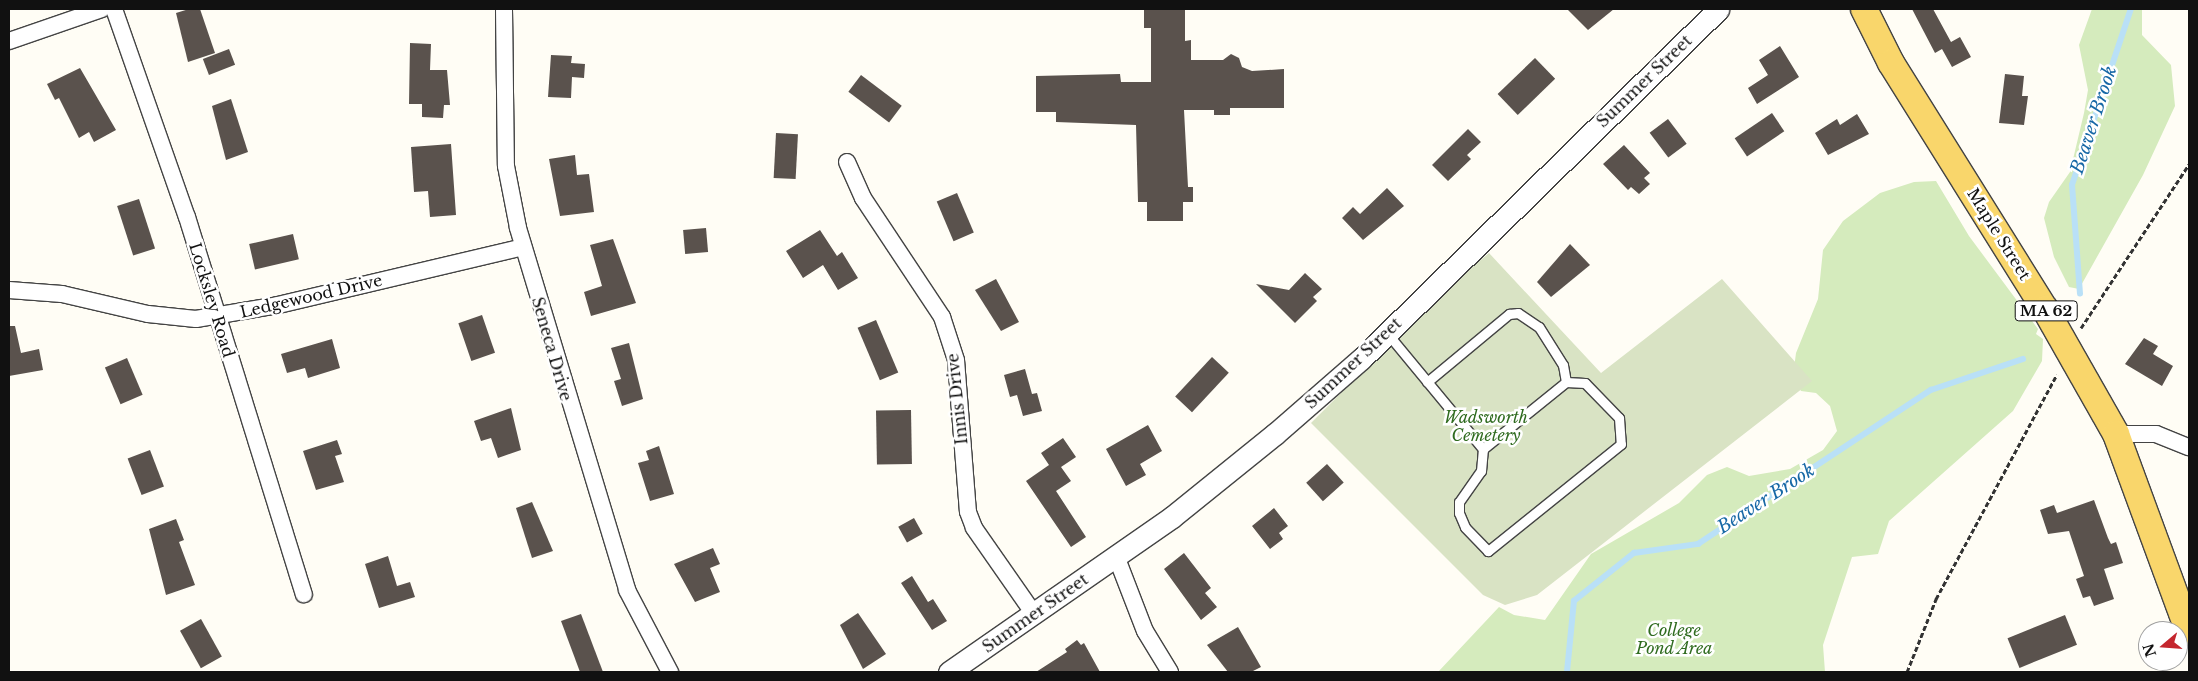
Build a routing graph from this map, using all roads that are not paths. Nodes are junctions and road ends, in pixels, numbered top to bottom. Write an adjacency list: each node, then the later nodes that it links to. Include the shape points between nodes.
1 (102, 9): 6 (street)
2 (114, 9): 10 (street, Locksley Road, via 141,78)
3 (504, 9): 8 (street, Seneca Drive, via 506,166)
4 (1718, 9): 11 (street, Summer Street)
5 (1864, 9): 14 (main road, Maple Street / MA 62, via 1891,63 2045,309)
6 (9, 41)
7 (847, 162): 19 (street, Innis Drive, via 863,198 942,316 956,360 968,512 974,528)
8 (523, 247): 10 (street, Ledgewood Drive); 21 (street, Seneca Drive, via 627,590)
9 (9, 290): 10 (street, Ledgewood Drive, via 62,294 148,314 196,319)
10 (218, 317): 18 (street, Locksley Road)
11 (1387, 333): 12 (lane); 17 (street, Summer Street, via 1275,434 1172,517)
12 (1427, 382): 13 (lane, via 1509,314 1526,316 1539,327 1563,365); 16 (lane)
13 (1566, 382): 16 (lane); 16 (lane, via 1585,383 1619,418 1621,444 1488,551 1465,528 1458,502 1482,471)
14 (2116, 434): 15 (street, via 2156,434); 20 (main road, Maple Street / MA 62)
15 (2189, 448)
16 (1483, 449)
17 (1116, 556): 19 (street, Summer Street); 23 (street, via 1145,631)
18 (304, 594)
19 (1034, 614): 22 (street, Summer Street)
20 (2189, 632)
21 (670, 672)
22 (950, 672)
23 (1170, 672)

